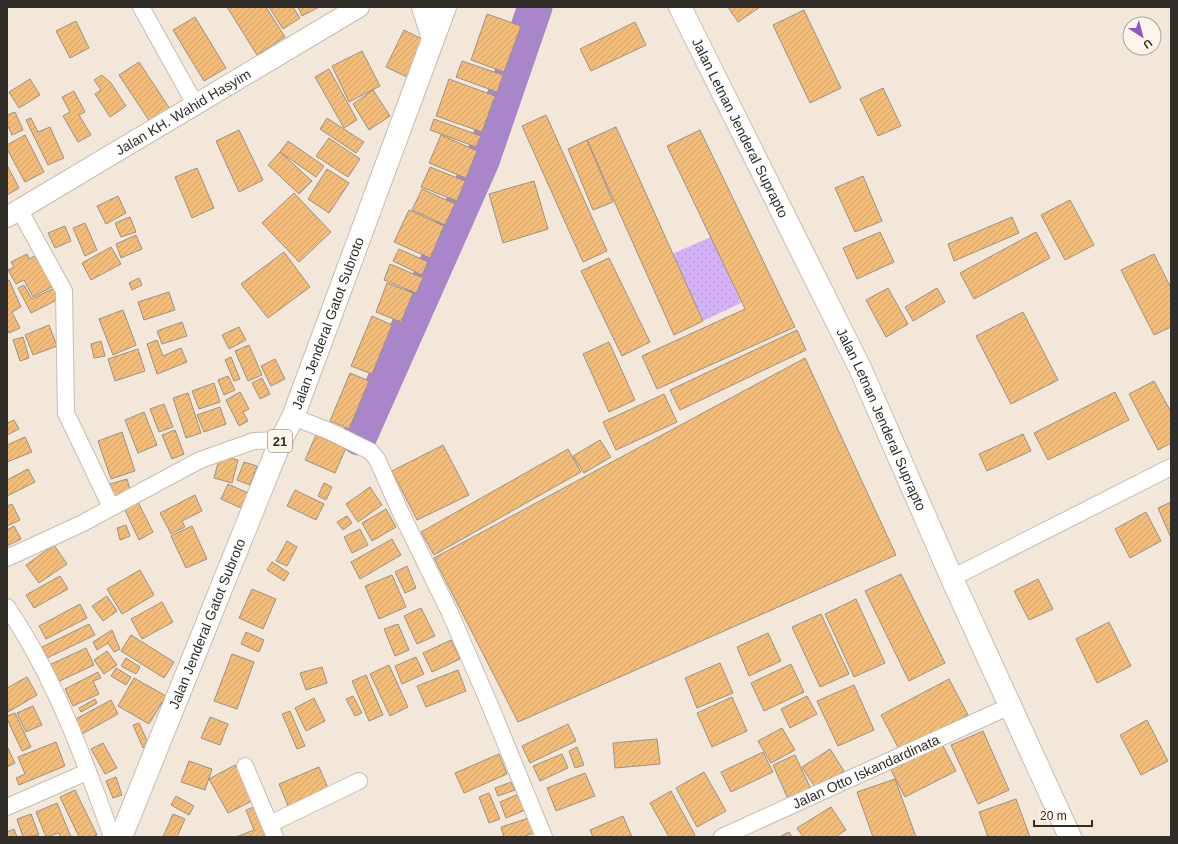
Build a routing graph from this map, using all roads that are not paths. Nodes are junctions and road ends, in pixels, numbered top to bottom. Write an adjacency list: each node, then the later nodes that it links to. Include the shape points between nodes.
1 (141, 7): 7 (street)
2 (359, 7): 7 (street, Jalan KH. Wahid Hasyim)
3 (422, 7): 6 (street)
4 (445, 7): 6 (main road, Jalan Jenderal Gatot Subroto / 21)
5 (680, 7): 14 (main road, Jalan Letnan Jenderal Suprapto, via 860,368)
6 (433, 42): 9 (main road, Jalan Jenderal Gatot Subroto / 21)
7 (195, 104): 8 (street, Jalan KH. Wahid Hasyim)
8 (13, 213): 12 (street, via 64,292 66,413)
9 (293, 417): 10 (main road, Jalan Jenderal Gatot Subroto / 21); 24 (street, via 370,451 377,459 450,613)
10 (280, 440): 12 (street, via 254,441 200,460); 23 (main road, Jalan Jenderal Gatot Subroto / 21)
11 (1171, 467): 14 (street)
12 (111, 507): 13 (street, via 81,524)
13 (7, 558)
14 (952, 578): 16 (main road, Jalan Letnan Jenderal Suprapto)
15 (7, 607): 18 (street, via 21,628 63,712)
16 (1010, 706): 25 (street, Jalan Otto Iskandardinata); 26 (main road, Jalan Letnan Jenderal Suprapto)
17 (245, 766): 21 (street)
18 (88, 772): 20 (street); 22 (street)
19 (359, 781): 21 (street)
20 (7, 807)
21 (273, 830)
22 (112, 837)
23 (121, 837)
24 (544, 837)
25 (722, 837)
26 (1070, 837)

